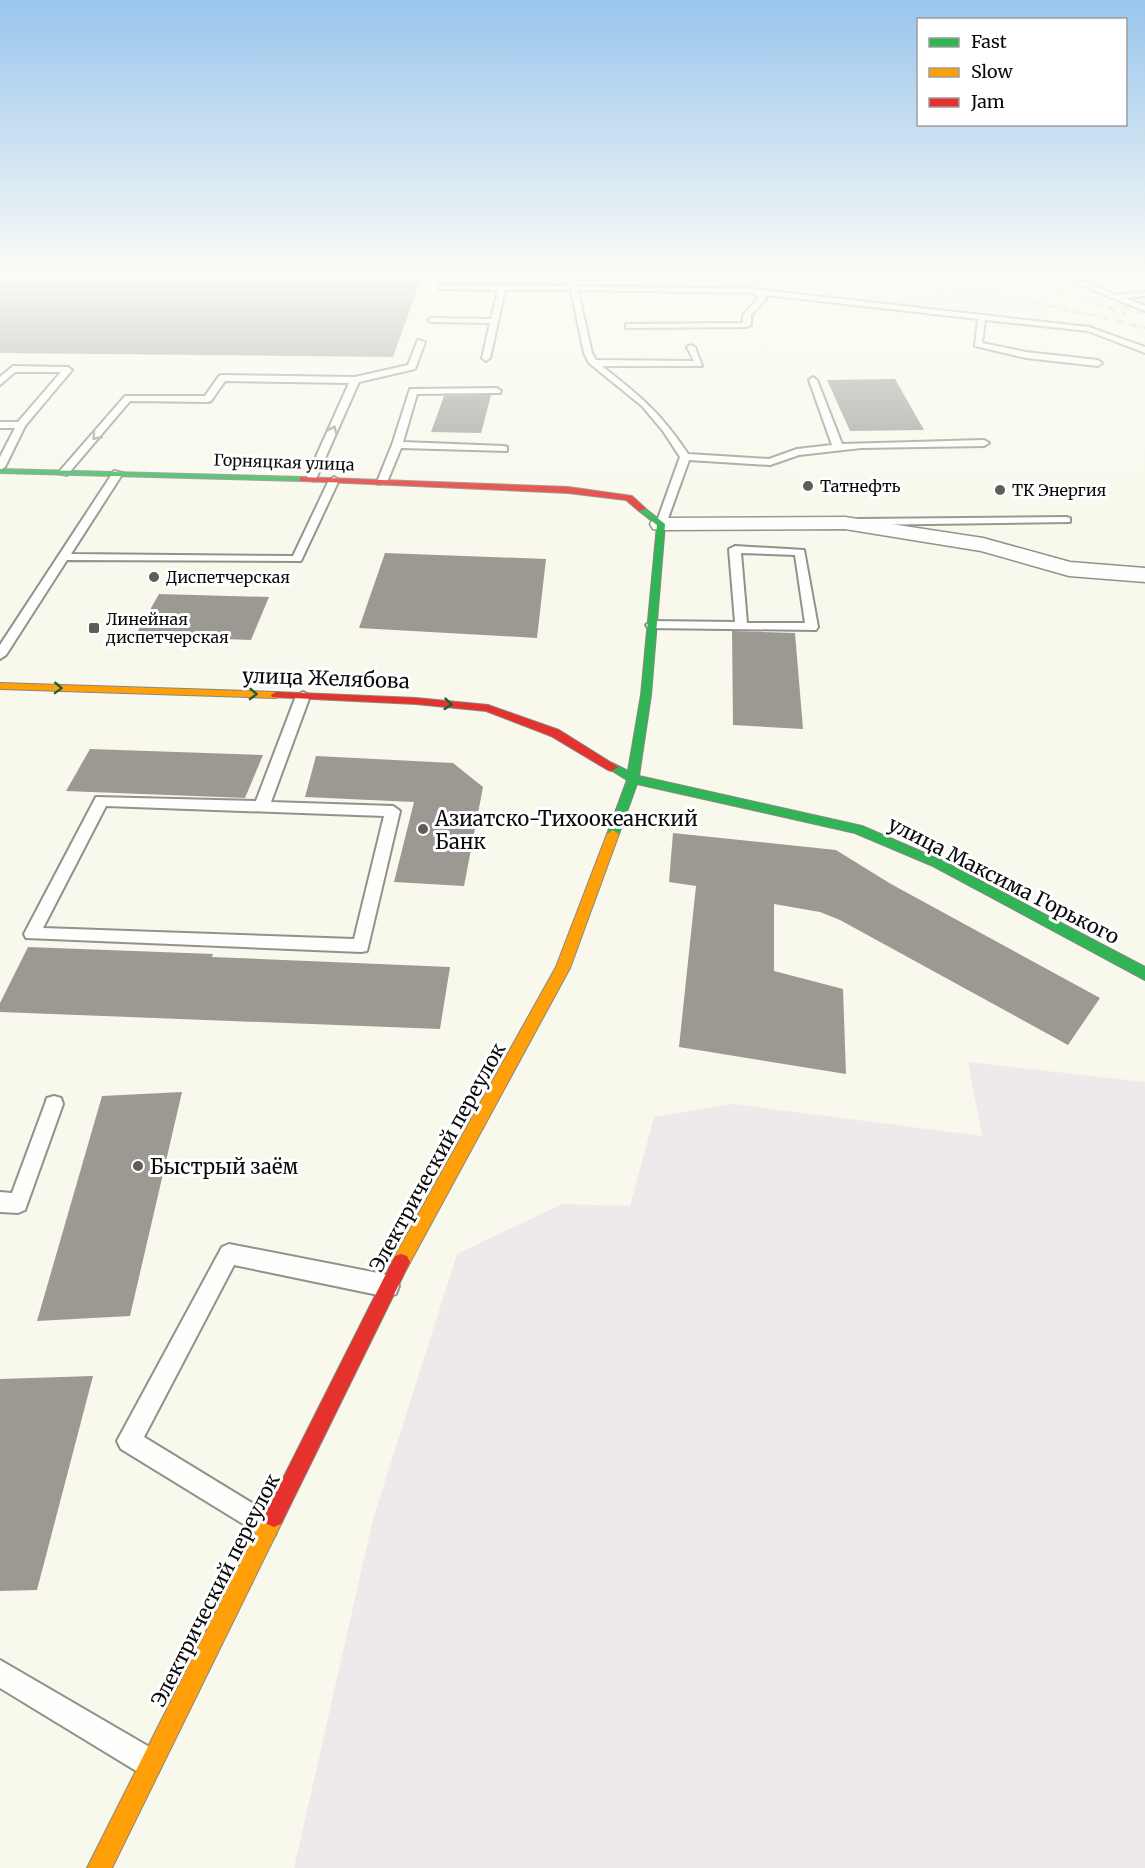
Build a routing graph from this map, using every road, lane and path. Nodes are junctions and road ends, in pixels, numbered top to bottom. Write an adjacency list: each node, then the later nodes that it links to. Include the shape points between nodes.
1 (413, 363): 6 (lane, via 412,367)
2 (593, 363): 15 (lane, via 645,404)
3 (611, 363): 4 (lane)
4 (699, 363)
5 (813, 380): 13 (lane)
6 (356, 381): 17 (lane, one-way to 17, via 222,378 208,399 128,398); 19 (lane, one-way to 6)
7 (0, 382): 10 (lane, via 13,369 68,370)
8 (497, 391): 12 (lane, via 413,390)
9 (0, 425): 10 (lane)
10 (21, 425): 16 (lane)
11 (984, 443): 13 (lane)
12 (397, 446): 14 (lane); 21 (lane)
13 (838, 447): 15 (lane, via 797,452 770,462)
14 (504, 449)
15 (685, 457): 24 (lane)
16 (0, 469): 17 (street, Горняцкая улица)
17 (63, 473): 18 (street, Горняцкая улица)
18 (118, 473): 19 (street, Горняцкая улица); 25 (lane)
19 (311, 479): 20 (street, Горняцкая улица)
20 (334, 480): 21 (street, Горняцкая улица); 25 (lane, via 297,559)
21 (382, 482): 24 (street, Горняцкая улица, via 568,490 629,498)
22 (1066, 520): 23 (lane)
23 (845, 523): 24 (street); 26 (street, via 982,545 1069,569)
24 (661, 524): 27 (street, Электрический переулок)
25 (64, 557): 29 (lane)
26 (1145, 575)
27 (652, 625): 28 (lane); 32 (street, Электрический переулок)
28 (741, 626): 28 (lane, via 812,627 800,552 735,549)
29 (0, 655)
30 (0, 686): 31 (street, улица Желябова, one-way to 31)
31 (303, 696): 32 (street, улица Желябова, one-way to 32, via 488,708 555,733); 33 (lane)
32 (633, 779): 34 (street, улица Максима Горького, via 858,829 937,863); 37 (street, Электрический переулок, via 563,968)
33 (262, 806): 33 (lane, via 393,811 361,946 32,934 100,801)
34 (1145, 974)
35 (54, 1104): 36 (lane, via 18,1203)
36 (0, 1202)
37 (389, 1286): 38 (street, Электрический переулок); 38 (lane, via 229,1254 129,1441)
38 (268, 1527): 40 (street, Электрический переулок)
39 (0, 1673): 40 (lane)
40 (151, 1763): 41 (street, Электрический переулок)
41 (99, 1868)

